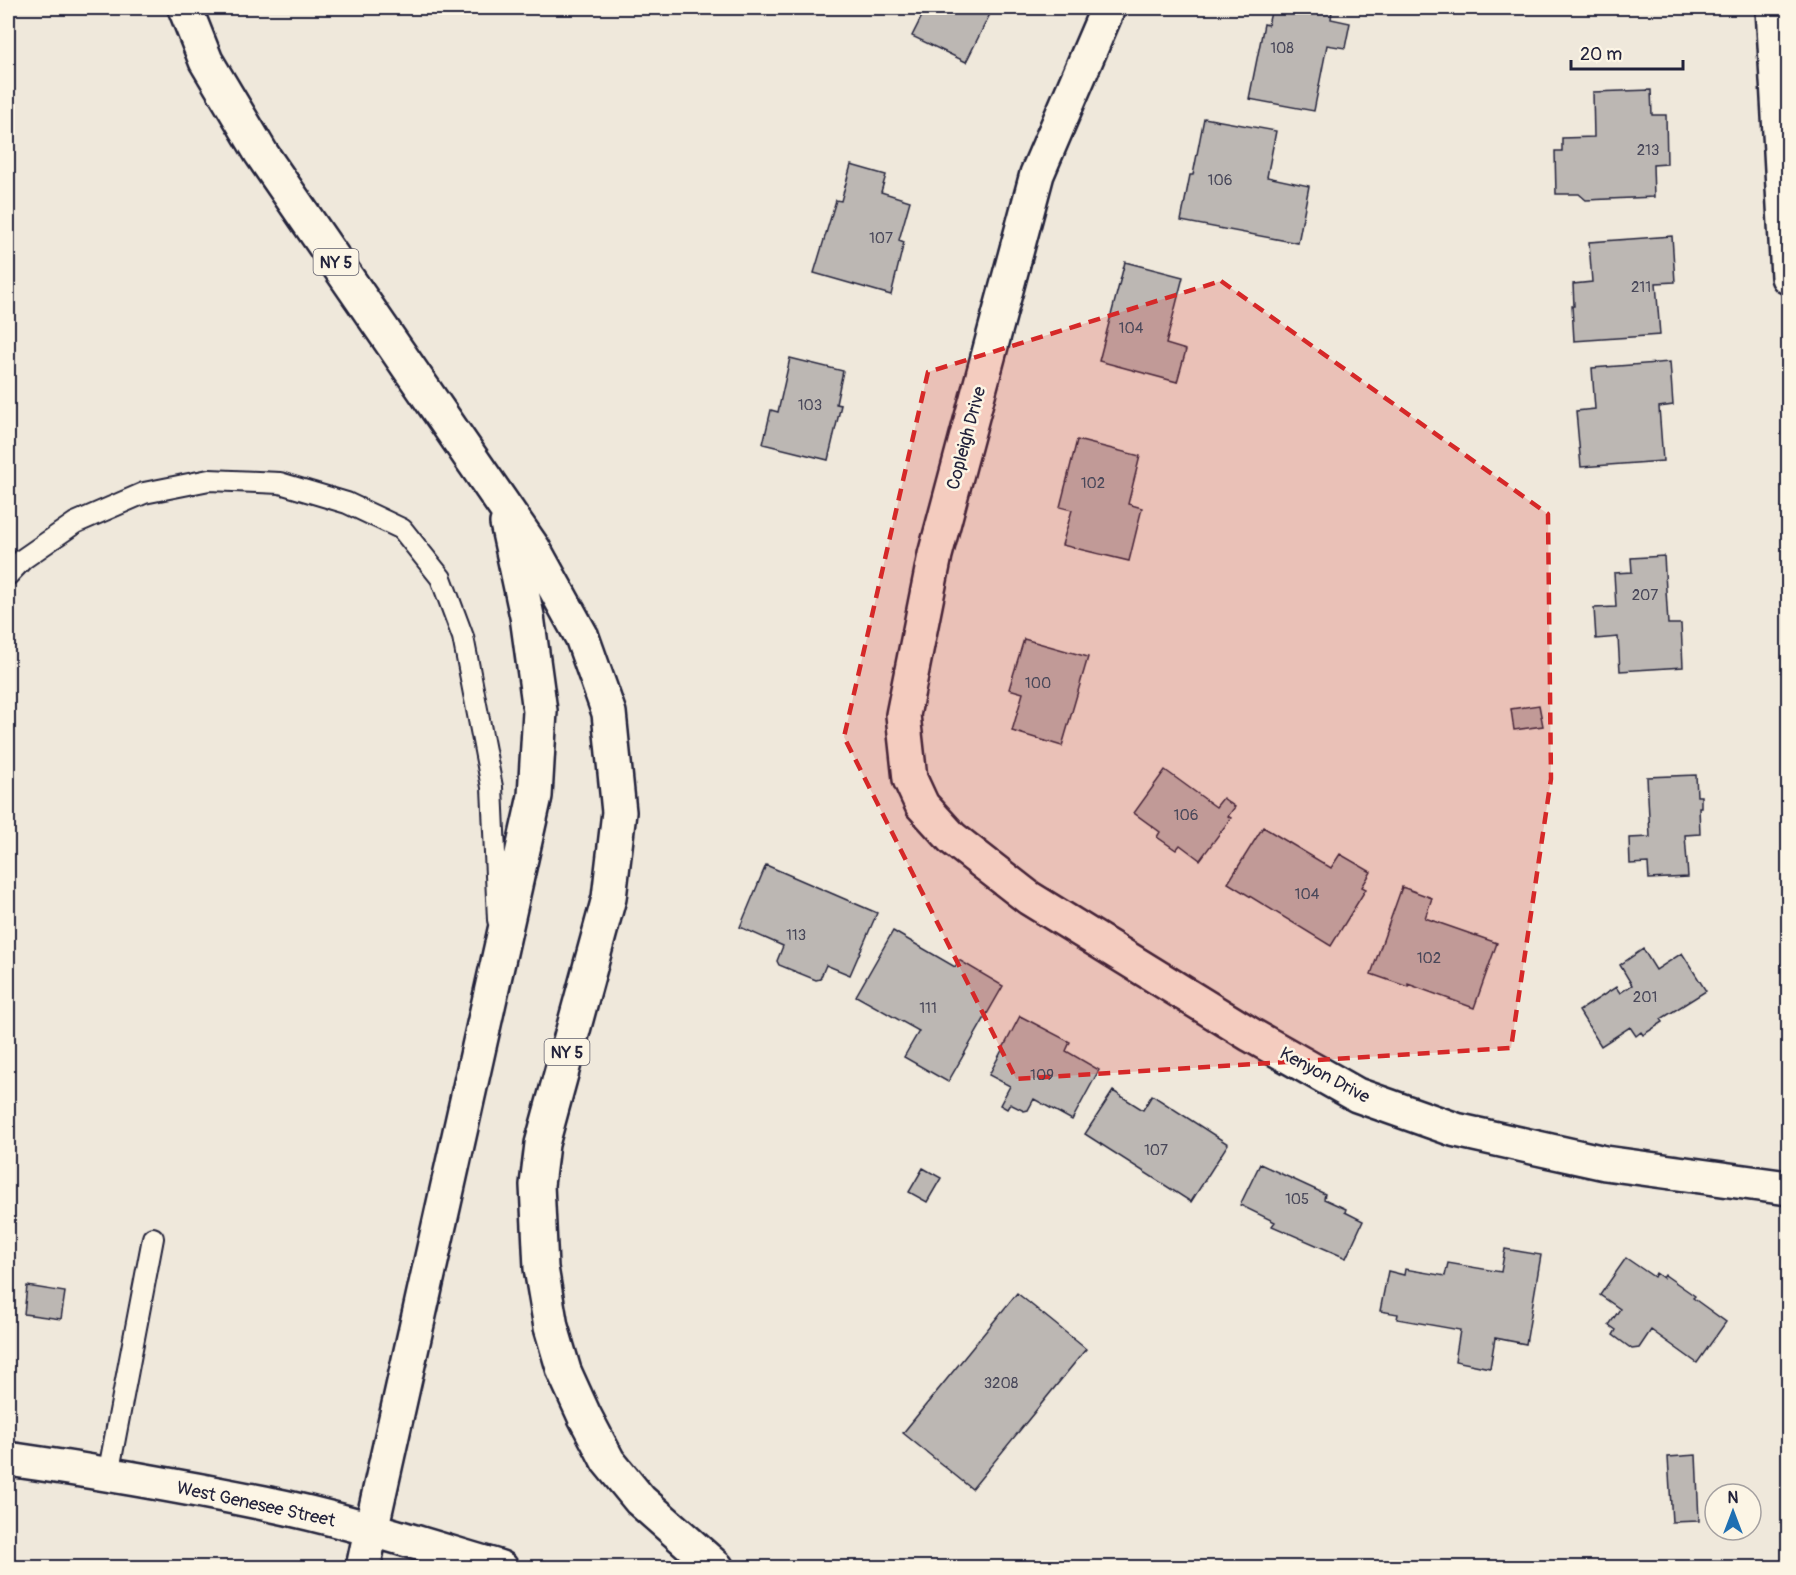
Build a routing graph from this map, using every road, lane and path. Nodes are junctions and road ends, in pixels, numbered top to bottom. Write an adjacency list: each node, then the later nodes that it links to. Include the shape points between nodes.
1 (185, 8): 5 (main road, NY 5, via 206,61 261,153)
2 (1108, 8): 7 (main road, Copleigh Drive, via 1037,174 935,555 903,715 910,779 922,804 952,838)
3 (1773, 8): 4 (main road)
4 (1788, 277)
5 (504, 507): 8 (main road, via 527,616 540,711 535,796); 16 (main road, NY 5, via 533,548 582,637 609,713 618,812 609,898 542,1144 538,1223 551,1327 564,1371 608,1461 640,1500)
6 (8, 575): 8 (lane, via 23,559 75,523 144,493 209,480 280,483 347,503 402,529 441,578 463,637 492,787)
7 (978, 859): 9 (main road, Kenyon Drive, via 1029,898 1251,1035 1357,1095 1456,1130 1593,1160)
8 (499, 955): 13 (main road)
9 (1788, 1188)
10 (153, 1238): 12 (lane)
11 (8, 1459): 12 (main road, West Genesee Street)
12 (108, 1475): 13 (main road, West Genesee Street, via 265,1503)
13 (371, 1530): 14 (main road); 15 (main road, West Genesee Street)
14 (363, 1568)
15 (501, 1568)
16 (717, 1568)

